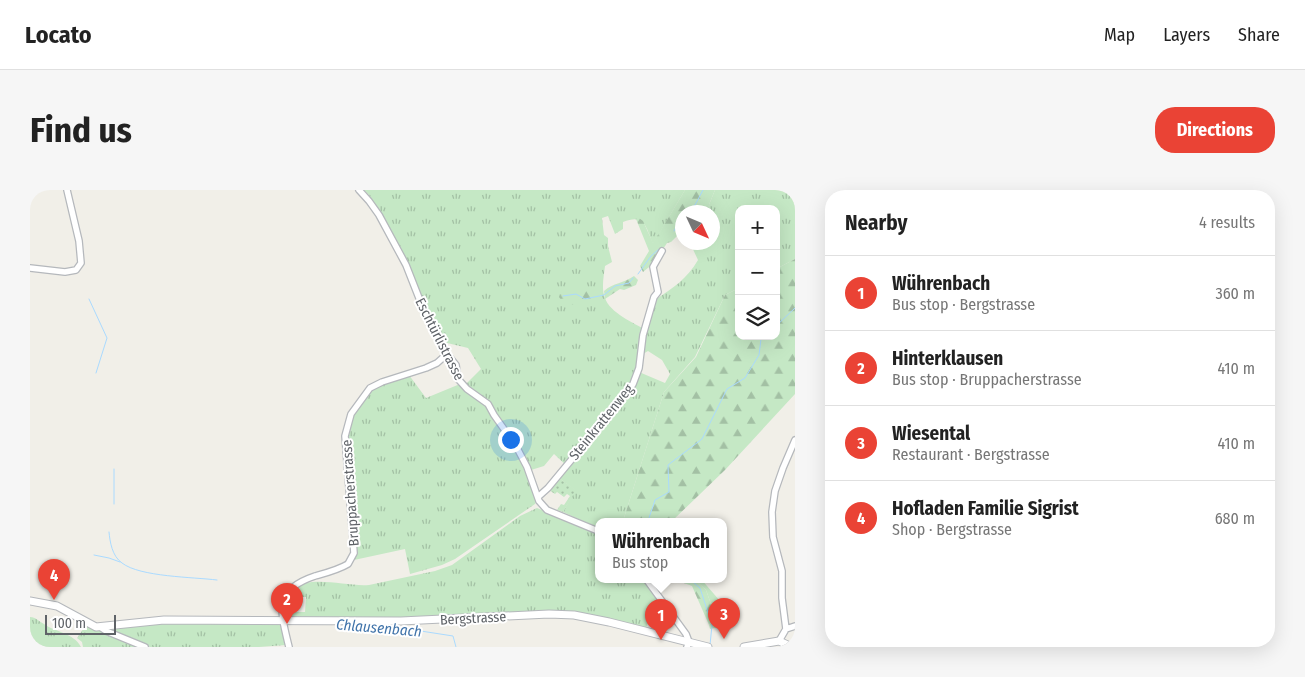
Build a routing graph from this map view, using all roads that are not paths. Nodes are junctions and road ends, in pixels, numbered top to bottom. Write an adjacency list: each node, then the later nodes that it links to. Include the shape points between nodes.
1 (67, 190): 4 (street, via 81,263 76,270 65,272)
2 (359, 190): 5 (street, Eschtürlistrasse, via 374,206 384,224 406,265 428,321)
3 (662, 251): 7 (street, Steinkrattenweg, via 653,267 658,292 643,335 633,384)
4 (30, 268)
5 (447, 354): 7 (street, Eschtürlistrasse, via 456,365 458,379 488,404 516,446); 11 (street, Bruppacherstrasse, via 426,368 370,388 354,409 346,436 353,556 343,567 293,586 283,600)
6 (795, 440): 14 (street, via 778,483 772,512 773,537 782,571)
7 (538, 497): 8 (street, Eschtürlistrasse, via 547,510)
8 (595, 529)
9 (649, 583): 16 (street, via 686,634)
10 (30, 602): 13 (street, Bergstrasse, via 57,606)
11 (284, 621): 13 (street, Bergstrasse, via 164,620); 16 (street, Bergstrasse, via 402,621 563,614 592,618); 18 (street, Bruppacherstrasse)
12 (795, 626): 14 (street)
13 (100, 627): 17 (street)
14 (786, 629): 15 (street)
15 (778, 641): 20 (street); 21 (street)
16 (688, 645): 19 (street, Bergstrasse)
17 (145, 647)
18 (289, 647)
19 (708, 647)
20 (744, 647)
21 (792, 647)

